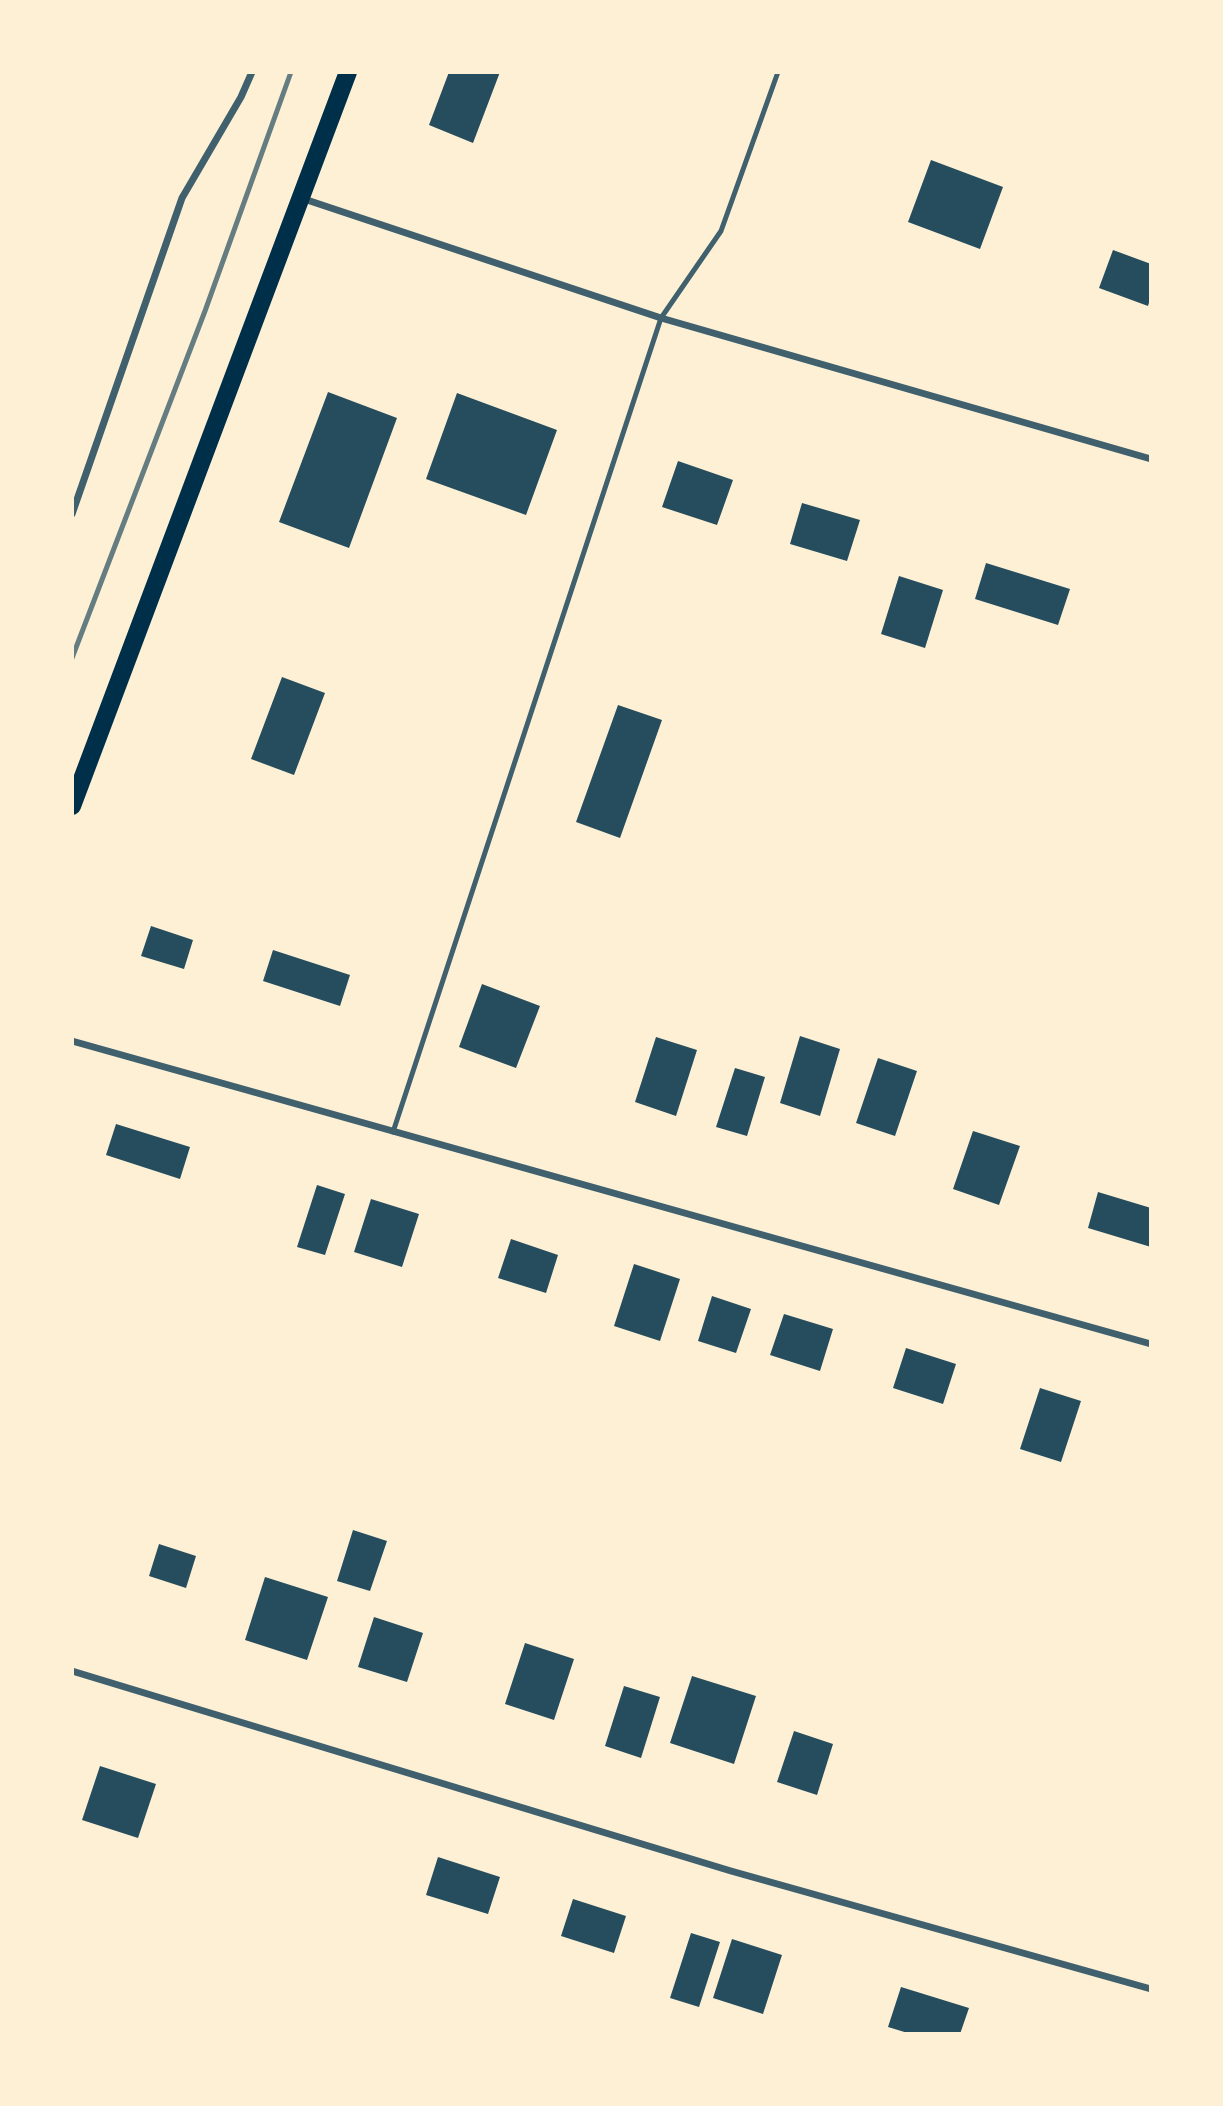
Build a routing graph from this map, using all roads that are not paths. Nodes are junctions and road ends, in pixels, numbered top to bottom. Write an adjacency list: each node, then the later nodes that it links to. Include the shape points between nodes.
1 (251, 72): 7 (street, via 183,198)
2 (348, 72): 4 (main road)
3 (778, 72): 5 (lane, via 721,231)
4 (300, 198): 5 (street); 8 (main road)
5 (661, 318): 6 (street); 10 (lane)
6 (1151, 459)
7 (72, 514)
8 (72, 806)
9 (72, 1041): 10 (street)
10 (393, 1132): 11 (street)
11 (1151, 1345)
12 (72, 1671): 13 (street, via 731,1871)
13 (1151, 1989)

